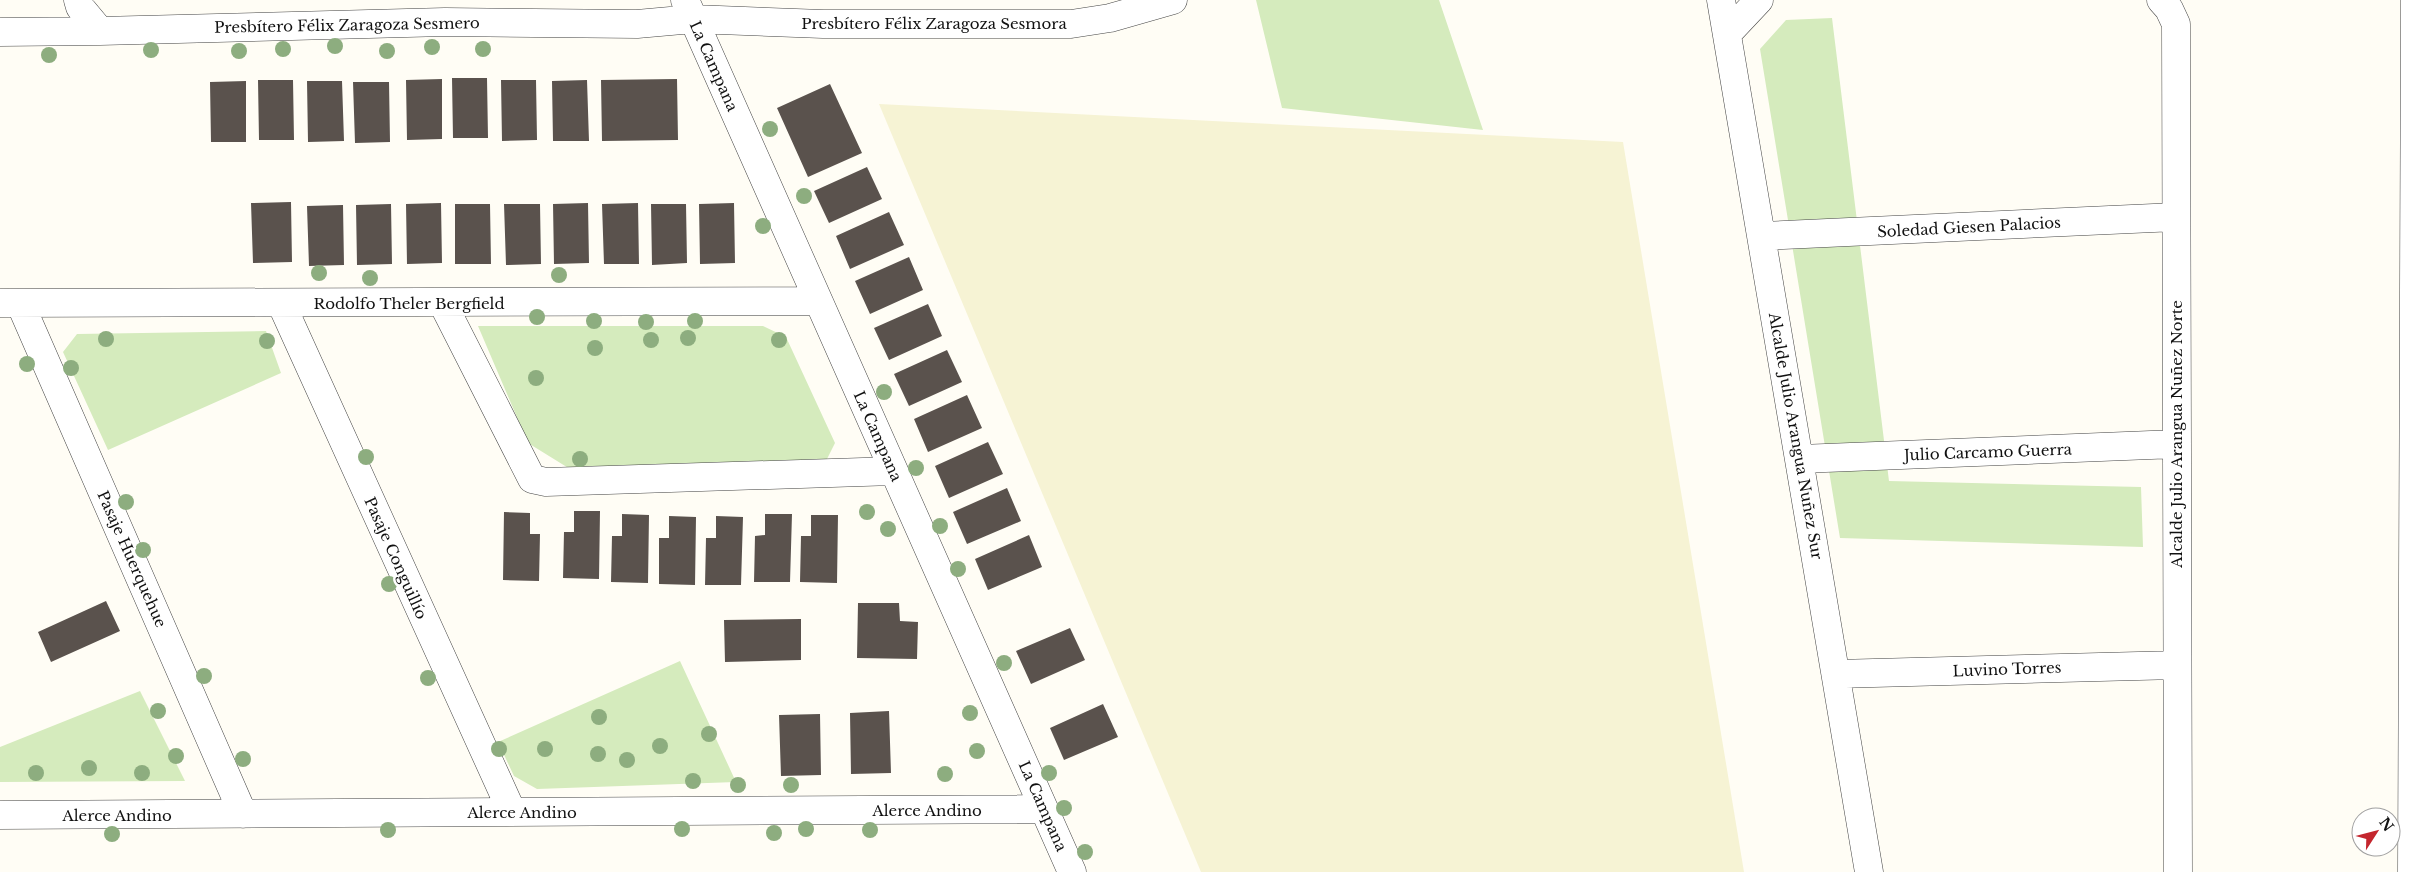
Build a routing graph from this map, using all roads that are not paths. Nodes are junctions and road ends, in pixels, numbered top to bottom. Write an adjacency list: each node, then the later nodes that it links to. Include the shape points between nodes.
1 (78, 0): 11 (street)
2 (462, 0): 9 (street)
3 (1172, 0): 7 (street, Presbítero Félix Zaragoza Sesmora, via 1110,18 1071,24 823,24)
4 (1722, 0): 12 (street, Alcalde Julio Arangua Nuñez Sur)
5 (1759, 0): 12 (street)
6 (2161, 0): 13 (street, Alcalde Julio Arangua Nuñez Norte, via 2176,24)
7 (689, 9): 9 (street, Presbítero Félix Zaragoza Sesmero, via 637,24); 16 (street, La Campana)
8 (2415, 15): 14 (street)
9 (445, 22): 11 (street, Presbítero Félix Zaragoza Sesmero)
10 (0, 32): 11 (street, Presbítero Félix Zaragoza Sesmero)
11 (100, 32)
12 (1727, 34): 15 (street, Alcalde Julio Arangua Nuñez Sur)
13 (2176, 218): 15 (street, Soledad Giesen Palacios); 21 (street, Alcalde Julio Arangua Nuñez Norte)
14 (2415, 219): 20 (street)
15 (1762, 236): 22 (street, Alcalde Julio Arangua Nuñez Sur)
16 (818, 301): 17 (street, Rodolfo Theler Bergfield); 23 (street, La Campana)
17 (442, 302): 19 (street, Rodolfo Theler Bergfield); 23 (street, via 532,479 546,482)
18 (10, 303): 19 (street, Rodolfo Theler Bergfield); 30 (street, Pasaje Huerquehue)
19 (281, 303): 29 (street, Pasaje Conguillío)
20 (2415, 321): 24 (street)
21 (2176, 444): 22 (street, Julio Carcamo Guerra); 25 (street, Alcalde Julio Arangua Nuñez Norte)
22 (1800, 460): 26 (street, Alcalde Julio Arangua Nuñez Sur)
23 (894, 471): 28 (street, La Campana)
24 (2414, 553): 27 (street)
25 (2177, 665): 26 (street, Luvino Torres); 34 (street, Alcalde Julio Arangua Nuñez Norte)
26 (1836, 674): 33 (street, Alcalde Julio Arangua Nuñez Sur)
27 (2414, 785): 35 (street)
28 (1044, 809): 29 (street, Alerce Andino); 32 (street, La Campana)
29 (512, 812): 30 (street, Alerce Andino)
30 (244, 814): 31 (street, Alerce Andino)
31 (0, 816)
32 (1072, 872)
33 (1869, 872)
34 (2178, 872)
35 (2412, 872)

